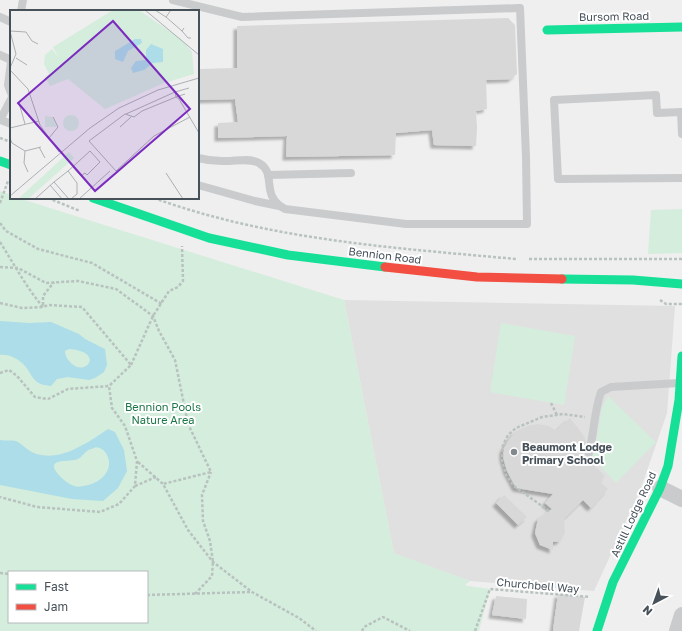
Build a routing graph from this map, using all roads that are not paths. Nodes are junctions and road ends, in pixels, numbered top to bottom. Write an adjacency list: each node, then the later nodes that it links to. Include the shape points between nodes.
1 (23, 0): 3 (lane)
2 (173, 0): 26 (lane, via 242,17 520,8 527,224 406,224 296,211)
3 (21, 10)
4 (0, 17): 5 (lane)
5 (10, 22)
6 (682, 27): 7 (street, Bursom Road)
7 (547, 30)
8 (0, 55): 9 (lane)
9 (10, 60)
10 (10, 69): 12 (lane)
11 (0, 90): 13 (lane)
12 (10, 91)
13 (10, 94)
14 (10, 101): 15 (lane)
15 (0, 120): 16 (lane)
16 (10, 124)
17 (682, 134): 23 (lane, via 681,112 657,112 656,95 554,100 558,179)
18 (199, 158): 22 (lane, via 223,162 249,160 265,168)
19 (0, 160): 20 (street)
20 (10, 165)
21 (351, 173): 22 (lane)
22 (268, 175): 26 (lane, via 272,199)
23 (682, 178)
24 (199, 185): 26 (lane)
25 (96, 199): 27 (street, Bennion Road, via 209,238 288,255 477,277 633,280)
26 (279, 206)
27 (682, 284)
28 (682, 356): 29 (street, Astill Lodge Road)
29 (680, 383): 30 (lane, via 611,387 601,392); 31 (street, Astill Lodge Road, via 668,466)
30 (589, 453)
31 (660, 488): 32 (street); 34 (street, Astill Lodge Road, via 613,582)
32 (682, 499)
33 (682, 615): 35 (street)
34 (597, 631)
35 (677, 631)

